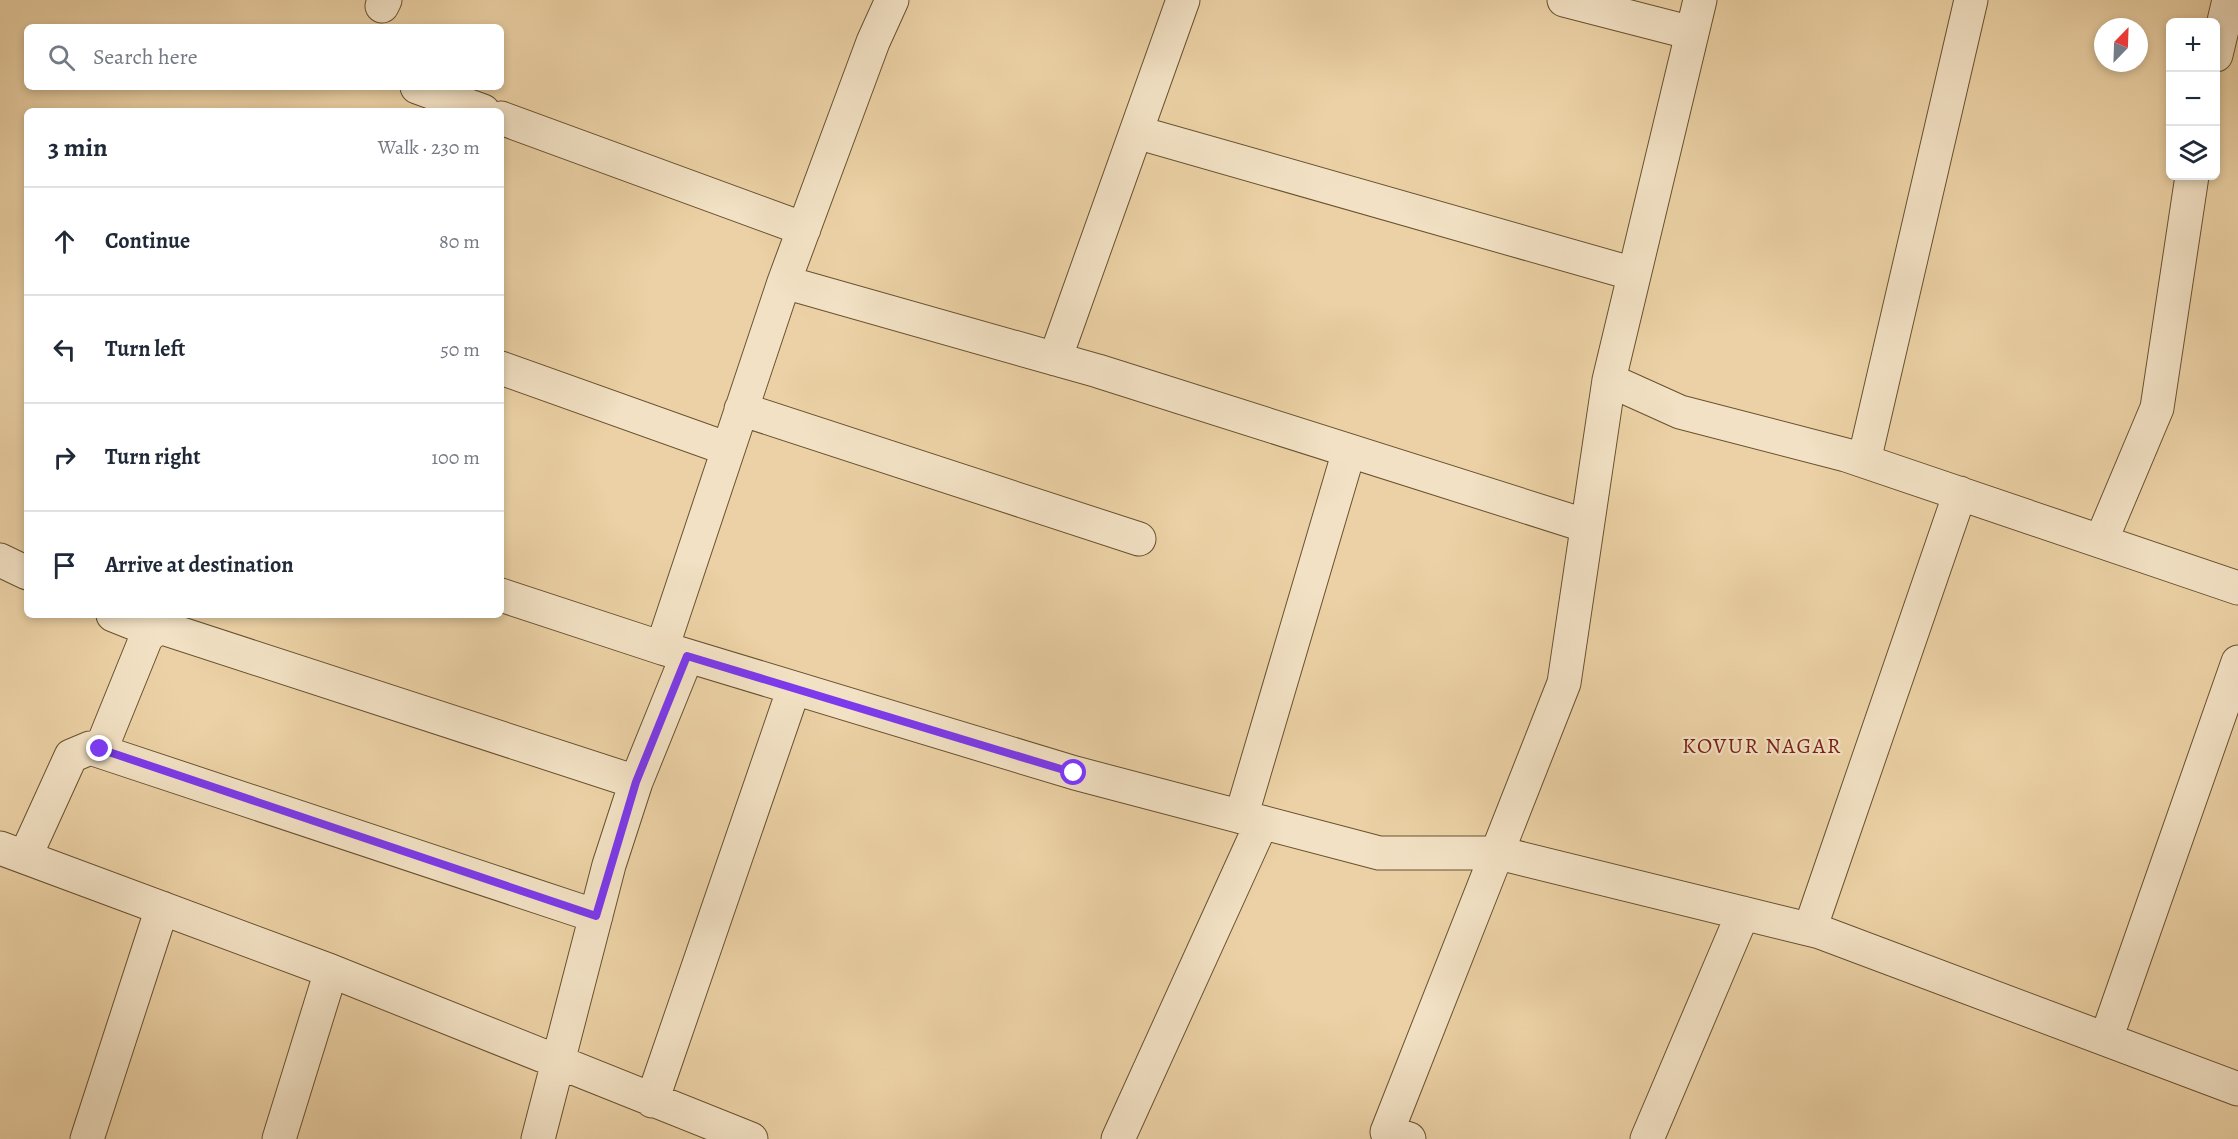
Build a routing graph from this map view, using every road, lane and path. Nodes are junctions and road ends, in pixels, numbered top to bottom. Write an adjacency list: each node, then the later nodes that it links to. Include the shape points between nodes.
1 (892, 0): 14 (street)
2 (1183, 0): 12 (street)
3 (1564, 0): 7 (street)
4 (1700, 0): 7 (street)
5 (1971, 0): 23 (street)
6 (2229, 0): 8 (street)
7 (1692, 33): 15 (street)
8 (2220, 39)
9 (425, 90): 10 (street)
10 (475, 108)
11 (504, 119): 14 (street)
12 (1136, 132): 15 (street); 17 (street)
13 (2191, 180): 27 (street, via 2157,408)
14 (804, 229): 16 (street)
15 (1634, 274): 19 (street)
16 (784, 282): 17 (street); 20 (street)
17 (1055, 359): 22 (street)
18 (504, 369): 21 (street)
19 (1609, 380): 23 (street, via 1680,412); 25 (street)
20 (741, 410): 21 (street); 26 (street)
21 (728, 449): 34 (street)
22 (1349, 451): 25 (street); 39 (street)
23 (1864, 461): 24 (street)
24 (1960, 494): 27 (street); 45 (street)
25 (1587, 526): 41 (street, via 1564,683)
26 (1138, 539)
27 (2101, 541): 30 (street)
28 (0, 560): 29 (street)
29 (24, 572)
30 (2238, 588)
31 (504, 596): 34 (street)
32 (120, 618): 33 (street)
33 (153, 631): 37 (street, via 146,638); 38 (street, via 174,630)
34 (675, 652): 36 (street); 38 (street)
35 (2238, 662): 47 (street)
36 (794, 688): 39 (street, via 1074,773); 50 (street)
37 (100, 749): 40 (street, via 90,748 71,756); 44 (street)
38 (636, 782): 44 (street)
39 (1252, 820): 41 (street, via 1379,854); 56 (street)
40 (12, 853): 42 (street)
41 (1499, 853): 43 (street); 51 (street)
42 (162, 908): 46 (street); 52 (street)
43 (1743, 914): 45 (street); 57 (street)
44 (596, 916): 48 (street)
45 (1810, 929): 47 (street)
46 (331, 971): 48 (street); 53 (street)
47 (2106, 1039): 49 (street)
48 (557, 1063): 50 (street); 54 (street)
49 (2238, 1089)
50 (652, 1101): 55 (street)
51 (1393, 1137)
52 (87, 1139)
53 (279, 1139)
54 (538, 1139)
55 (751, 1139)
56 (1118, 1139)
57 (1647, 1139)

